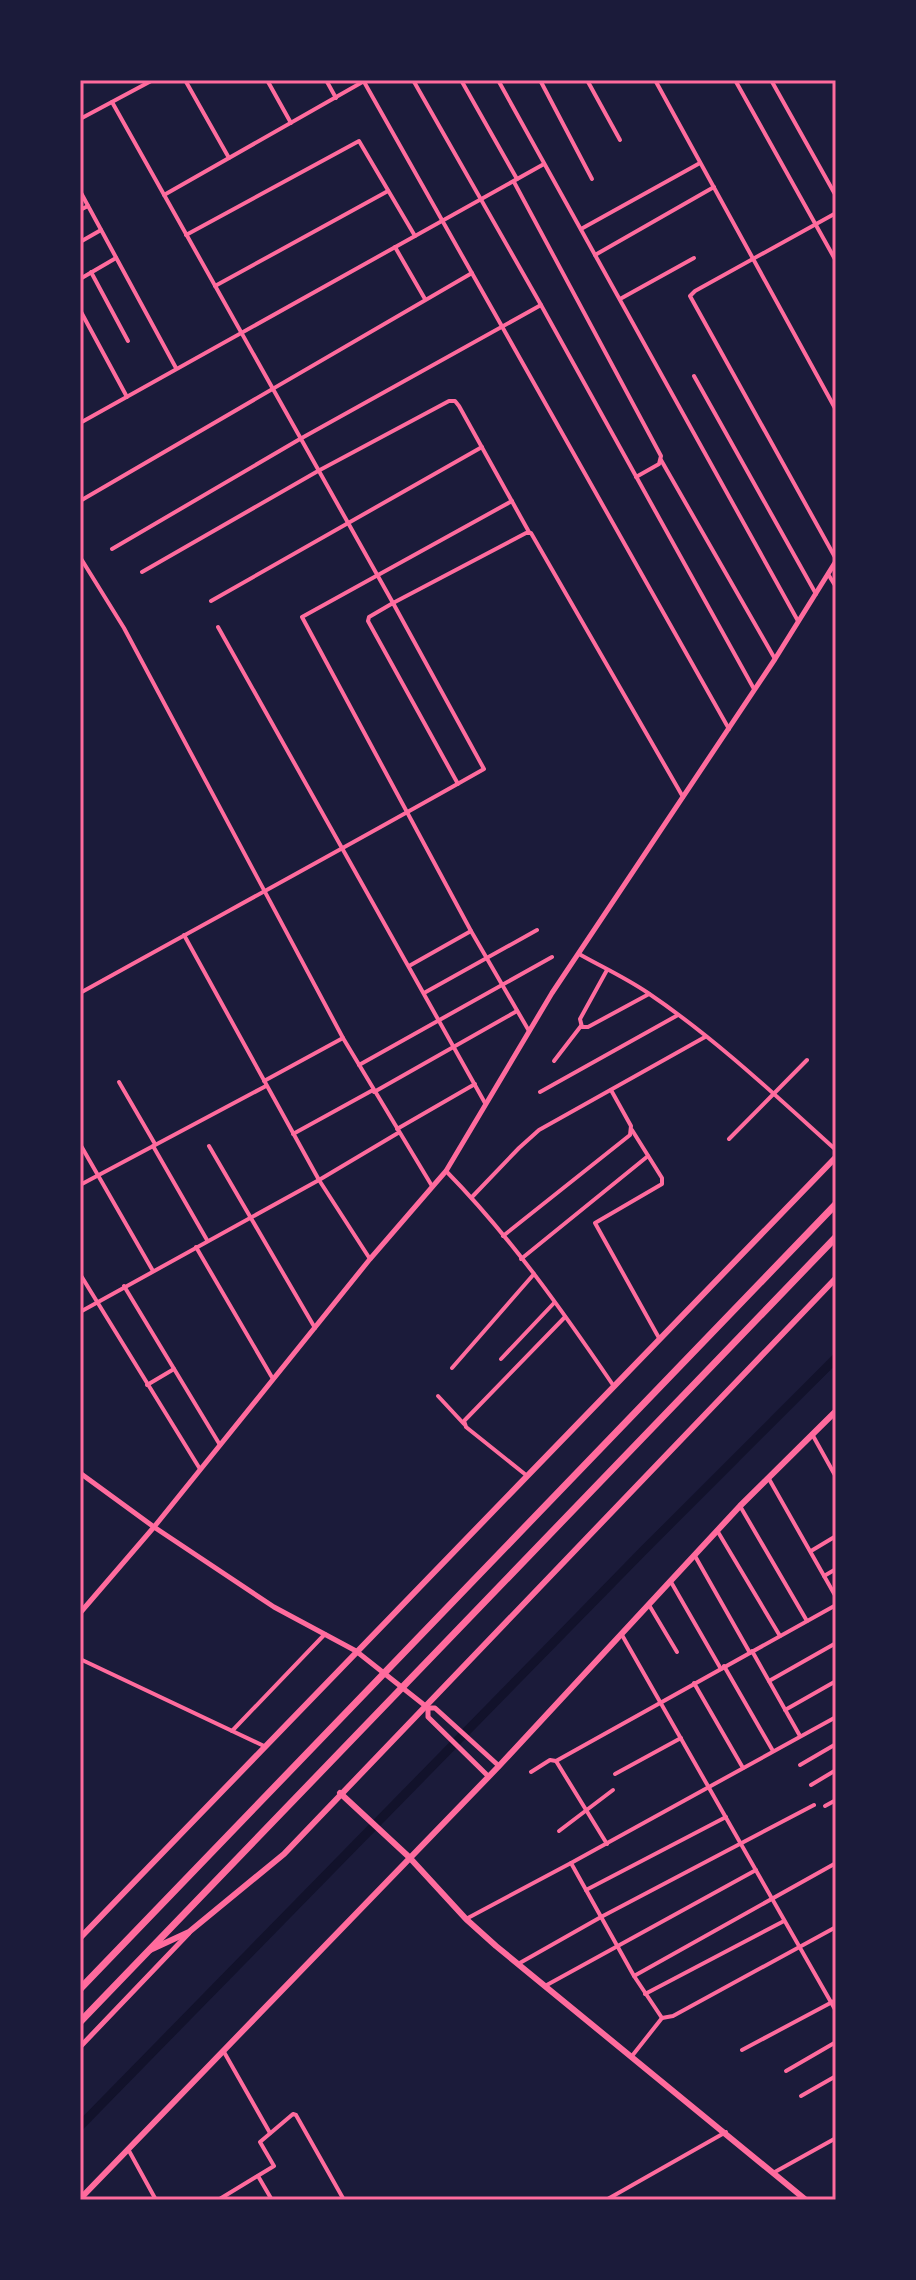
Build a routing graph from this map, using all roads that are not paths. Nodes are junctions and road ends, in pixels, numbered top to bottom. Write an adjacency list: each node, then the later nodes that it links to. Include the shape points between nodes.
1 (153, 80): 15 (street)
2 (185, 80): 19 (street)
3 (267, 80): 17 (street)
4 (326, 80): 14 (street)
5 (365, 80): 14 (street); 33 (street)
6 (413, 80): 29 (street)
7 (461, 80): 23 (street)
8 (498, 80): 21 (street)
9 (540, 80): 22 (street)
10 (587, 80): 18 (street)
11 (655, 80): 20 (street)
12 (735, 80): 34 (street)
13 (771, 80): 28 (street)
14 (336, 98): 17 (street)
15 (112, 102): 16 (street); 27 (street)
16 (80, 119)
17 (291, 123): 19 (street)
18 (620, 140)
19 (229, 158): 27 (street)
20 (700, 163): 24 (street); 35 (street)
21 (544, 164): 23 (street); 35 (street)
22 (592, 179)
23 (515, 180): 29 (street); 65 (street)
24 (714, 187): 41 (street); 44 (street)
25 (388, 190): 37 (street, via 357,142); 38 (street); 49 (street)
26 (80, 191): 30 (street)
27 (164, 195): 37 (street)
28 (836, 196)
29 (480, 200): 33 (street); 52 (street)
30 (88, 206): 31 (street); 36 (street)
31 (80, 210)
32 (836, 213): 34 (street)
33 (443, 220): 38 (street); 47 (street)
34 (815, 225): 44 (street); 45 (street)
35 (581, 229): 41 (street)
36 (101, 230): 39 (street); 42 (street)
37 (186, 235): 49 (street)
38 (415, 236): 40 (street)
39 (80, 242)
40 (395, 247): 50 (street); 55 (street)
41 (595, 255): 51 (street)
42 (116, 258): 46 (street); 57 (street)
43 (694, 258): 51 (street)
44 (753, 259): 61 (street); 74 (street, via 695,291 691,301)
45 (836, 261)
46 (91, 272): 48 (street); 56 (street)
47 (472, 273): 50 (street); 54 (street)
48 (80, 279)
49 (215, 286): 55 (street)
50 (425, 299): 59 (street)
51 (620, 299): 82 (street)
52 (541, 305): 54 (street); 67 (street)
53 (80, 310): 60 (street)
54 (502, 329): 63 (street); 86 (street)
55 (241, 333): 57 (street); 59 (street)
56 (128, 341)
57 (177, 369): 60 (street)
58 (694, 376): 79 (street)
59 (273, 389): 63 (street); 68 (street)
60 (127, 397): 62 (street)
61 (836, 410)
62 (80, 423)
63 (300, 439): 66 (street); 72 (street)
64 (482, 447): 66 (street, via 457,403 449,401); 69 (street); 70 (street)
65 (661, 460): 67 (street); 84 (street)
66 (318, 471): 70 (street); 75 (street)
67 (636, 477): 85 (street)
68 (80, 501)
69 (512, 501): 71 (street); 76 (street)
70 (347, 522): 76 (street); 80 (street)
71 (529, 532): 81 (street); 88 (street)
72 (112, 549)
73 (80, 557): 91 (street, via 124,628)
74 (836, 560): 77 (street)
75 (142, 572)
76 (376, 574): 81 (street); 89 (street, via 303,619)
77 (828, 574): 78 (street); 79 (street)
78 (836, 587)
79 (816, 594): 82 (street)
80 (211, 601)
81 (393, 603): 87 (street, via 368,621); 87 (street, via 484,769)
82 (798, 621): 84 (street)
83 (218, 627): 90 (street)
84 (775, 659): 85 (street)
85 (754, 689): 86 (street)
86 (729, 729): 88 (street)
87 (458, 784): 89 (street)
88 (683, 797): 95 (street)
89 (406, 811): 90 (street); 93 (street)
90 (341, 848): 91 (street); 98 (street)
91 (263, 891): 94 (street); 110 (street)
92 (537, 930): 97 (street)
93 (471, 931): 97 (street); 98 (street)
94 (184, 935): 101 (street); 116 (street)
95 (579, 954): 99 (street); 108 (street)
96 (552, 957): 100 (street)
97 (486, 958): 100 (street); 102 (street)
98 (409, 966): 102 (street)
99 (607, 970): 103 (street); 107 (street)
100 (502, 985): 104 (street); 106 (street)
101 (80, 993)
102 (424, 993): 106 (street)
103 (649, 994): 105 (street); 107 (street)
104 (517, 1011): 108 (street); 111 (street)
105 (678, 1015): 109 (street); 120 (street)
106 (438, 1019): 111 (street); 114 (street)
107 (581, 1026): 113 (street)
108 (529, 1031): 122 (street)
109 (705, 1037): 118 (street); 121 (street)
110 (343, 1038): 114 (street); 116 (street)
111 (454, 1047): 117 (street); 119 (street)
112 (807, 1060): 121 (street)
113 (554, 1061)
114 (359, 1065): 119 (street)
115 (119, 1082): 128 (street)
116 (265, 1084): 125 (street); 128 (street)
117 (475, 1084): 122 (street); 124 (street)
118 (611, 1090): 123 (street); 138 (street, via 539,1130)
119 (374, 1091): 124 (street); 125 (street)
120 (540, 1092)
121 (774, 1094): 126 (street); 130 (street)
122 (485, 1103): 133 (street)
123 (632, 1130): 131 (street); 141 (street)
124 (397, 1131): 135 (street); 137 (street)
125 (293, 1134): 135 (street)
126 (729, 1139)
127 (80, 1144): 134 (street)
128 (154, 1145): 134 (street); 143 (street)
129 (209, 1146): 140 (street)
130 (836, 1150)
131 (648, 1156): 146 (street); 157 (street, via 662,1184 595,1223)
132 (836, 1157): 157 (main road)
133 (446, 1171): 137 (street); 138 (street)
134 (98, 1175): 136 (street); 147 (street)
135 (319, 1180): 140 (street); 145 (street)
136 (80, 1185)
137 (433, 1188): 145 (street)
138 (472, 1197): 141 (street)
139 (836, 1204): 250 (highway)
140 (250, 1217): 143 (street); 156 (street)
141 (503, 1236): 146 (street)
142 (836, 1237): 246 (highway)
143 (207, 1240): 144 (street)
144 (196, 1247): 147 (street); 161 (street)
145 (370, 1259): 156 (street)
146 (521, 1259): 149 (street)
147 (153, 1271): 151 (street)
148 (80, 1274): 152 (street)
149 (534, 1274): 153 (street); 159 (street)
150 (836, 1278): 203 (main road)
151 (124, 1286): 152 (street); 160 (street)
152 (97, 1302): 154 (street); 162 (street)
153 (554, 1303): 155 (street); 158 (street)
154 (80, 1312)
155 (565, 1317): 163 (street); 166 (street)
156 (315, 1328): 161 (street)
157 (659, 1338): 163 (main road)
158 (501, 1359)
159 (452, 1368)
160 (174, 1369): 162 (street); 168 (street)
161 (273, 1379): 168 (street)
162 (147, 1385): 171 (street)
163 (613, 1385): 173 (main road)
164 (438, 1396): 166 (street)
165 (836, 1411): 167 (main road)
166 (464, 1424): 173 (street)
167 (812, 1434): 170 (street); 174 (main road)
168 (220, 1445): 171 (street)
169 (836, 1463): 170 (street)
170 (830, 1466): 175 (street)
171 (200, 1469): 177 (street)
172 (80, 1473): 177 (street)
173 (526, 1475): 194 (main road)
174 (768, 1477): 176 (main road); 180 (street)
175 (836, 1477)
176 (740, 1506): 178 (main road); 189 (street)
177 (154, 1527): 188 (street); 190 (street, via 274,1607)
178 (717, 1531): 181 (main road); 192 (street)
179 (836, 1536): 180 (street)
180 (810, 1552): 183 (street)
181 (695, 1556): 184 (main road); 196 (street)
182 (836, 1569): 183 (street)
183 (824, 1576): 185 (street)
184 (671, 1582): 186 (main road); 198 (street)
185 (836, 1597)
186 (649, 1605): 191 (main road); 195 (street)
187 (836, 1605): 189 (street)
188 (80, 1613)
189 (807, 1621): 192 (street)
190 (325, 1634): 194 (street); 206 (street)
191 (622, 1635): 202 (street); 214 (main road)
192 (780, 1636): 196 (street)
193 (836, 1643): 199 (street)
194 (356, 1651): 203 (street); 210 (main road)
195 (677, 1652)
196 (751, 1652): 198 (street); 199 (street)
197 (80, 1659): 206 (street)
198 (722, 1668): 201 (street); 211 (street)
199 (769, 1681): 204 (street)
200 (836, 1681): 204 (street)
201 (694, 1683): 202 (street); 215 (street)
202 (660, 1702): 208 (street); 212 (street)
203 (426, 1707): 214 (street, via 435,1708); 219 (street, via 428,1717); 223 (main road)
204 (785, 1710): 207 (street)
205 (836, 1717): 207 (street)
206 (232, 1731): 210 (street)
207 (800, 1737): 211 (street)
208 (681, 1738): 218 (street); 221 (street)
209 (836, 1744): 213 (street)
210 (264, 1746): 243 (main road)
211 (773, 1752): 215 (street)
212 (556, 1761): 217 (street); 227 (street)
213 (800, 1765)
214 (499, 1766): 219 (main road)
215 (744, 1768): 221 (street)
216 (836, 1770): 220 (street)
217 (531, 1772)
218 (615, 1774)
219 (488, 1776): 232 (main road)
220 (811, 1785)
221 (709, 1788): 228 (street); 230 (street)
222 (613, 1790): 227 (street)
223 (340, 1793): 232 (main road); 242 (main road, via 284,1854)
224 (836, 1800): 226 (street)
225 (814, 1805): 231 (street)
226 (825, 1806)
227 (587, 1812): 229 (street); 230 (street)
228 (726, 1817): 231 (street); 236 (street)
229 (559, 1831)
230 (607, 1844): 233 (street)
231 (742, 1845): 235 (street); 238 (street)
232 (409, 1857): 239 (main road); 259 (main road)
233 (571, 1863): 236 (street); 239 (street)
234 (836, 1863): 237 (street)
235 (756, 1870): 237 (street); 244 (street)
236 (586, 1890): 238 (street)
237 (772, 1899): 240 (street); 248 (street)
238 (601, 1917): 244 (street); 247 (street)
239 (466, 1919): 247 (main road)
240 (784, 1921): 245 (street); 251 (street)
241 (836, 1927): 245 (street)
242 (189, 1932): 246 (main road); 257 (street)
243 (80, 1938)
244 (617, 1947): 248 (street); 249 (street)
245 (799, 1947): 252 (street); 254 (street)
246 (150, 1950): 255 (highway)
247 (518, 1964): 249 (main road)
248 (634, 1976): 251 (street)
249 (545, 1986): 260 (main road)
250 (80, 1989)
251 (645, 1994): 254 (street)
252 (834, 2001): 253 (street); 258 (street)
253 (836, 2011)
254 (662, 2018): 260 (street)
255 (80, 2022)
256 (836, 2042): 261 (street)
257 (80, 2047)
258 (742, 2050)
259 (223, 2051): 265 (street); 267 (main road)
260 (632, 2056): 264 (main road)
261 (786, 2071)
262 (836, 2076): 263 (street)
263 (801, 2096)
264 (726, 2132): 268 (main road); 277 (street)
265 (270, 2133): 269 (street, via 260,2142 274,2166); 276 (street, via 296,2115)
266 (836, 2138): 268 (street)
267 (128, 2149): 271 (main road); 272 (street)
268 (773, 2173): 278 (main road)
269 (258, 2176): 270 (street); 275 (street)
270 (229, 2193): 273 (street); 274 (street)
271 (80, 2199)
272 (156, 2200)
273 (218, 2200)
274 (233, 2200)
275 (272, 2200)
276 (344, 2200)
277 (606, 2200)
278 (806, 2200)

